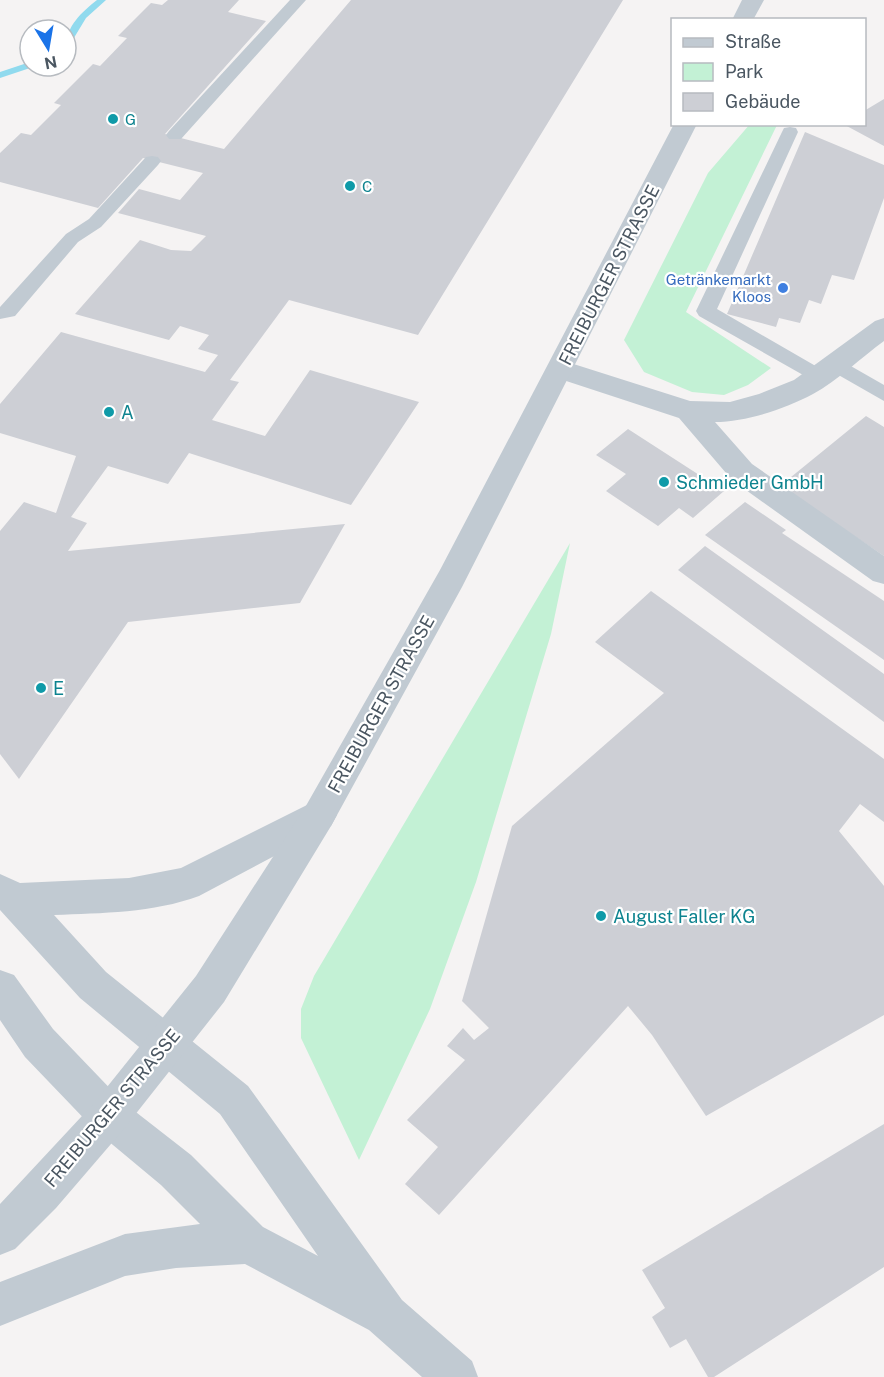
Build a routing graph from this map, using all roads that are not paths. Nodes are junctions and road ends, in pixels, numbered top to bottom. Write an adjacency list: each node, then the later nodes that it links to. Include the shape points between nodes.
1 (295, 0): 6 (lane)
2 (753, 0): 3 (street)
3 (743, 18)
4 (685, 126): 10 (street, FREIBURGER STRASSE)
5 (790, 132): 11 (lane, via 706,311)
6 (175, 135)
7 (152, 161): 8 (lane, via 95,223 72,238 8,311)
8 (0, 313)
9 (884, 327): 11 (street)
10 (561, 369): 13 (street); 15 (street, FREIBURGER STRASSE)
11 (827, 371): 12 (lane); 13 (street, via 804,387 766,402 730,412)
12 (881, 388)
13 (689, 411): 14 (street, via 742,472)
14 (884, 573)
15 (319, 815): 16 (street, via 186,884 129,895); 18 (street, FREIBURGER STRASSE, via 210,989)
16 (8, 896): 18 (street, via 93,985)
17 (0, 988): 19 (street, via 39,1043)
18 (166, 1044): 19 (street, FREIBURGER STRASSE); 23 (street, via 234,1100)
19 (109, 1116): 20 (street, FREIBURGER STRASSE); 21 (street, via 176,1170)
20 (0, 1234)
21 (248, 1242): 22 (street, via 125,1255); 23 (street)
22 (0, 1304)
23 (386, 1316): 24 (street)
24 (456, 1377)

